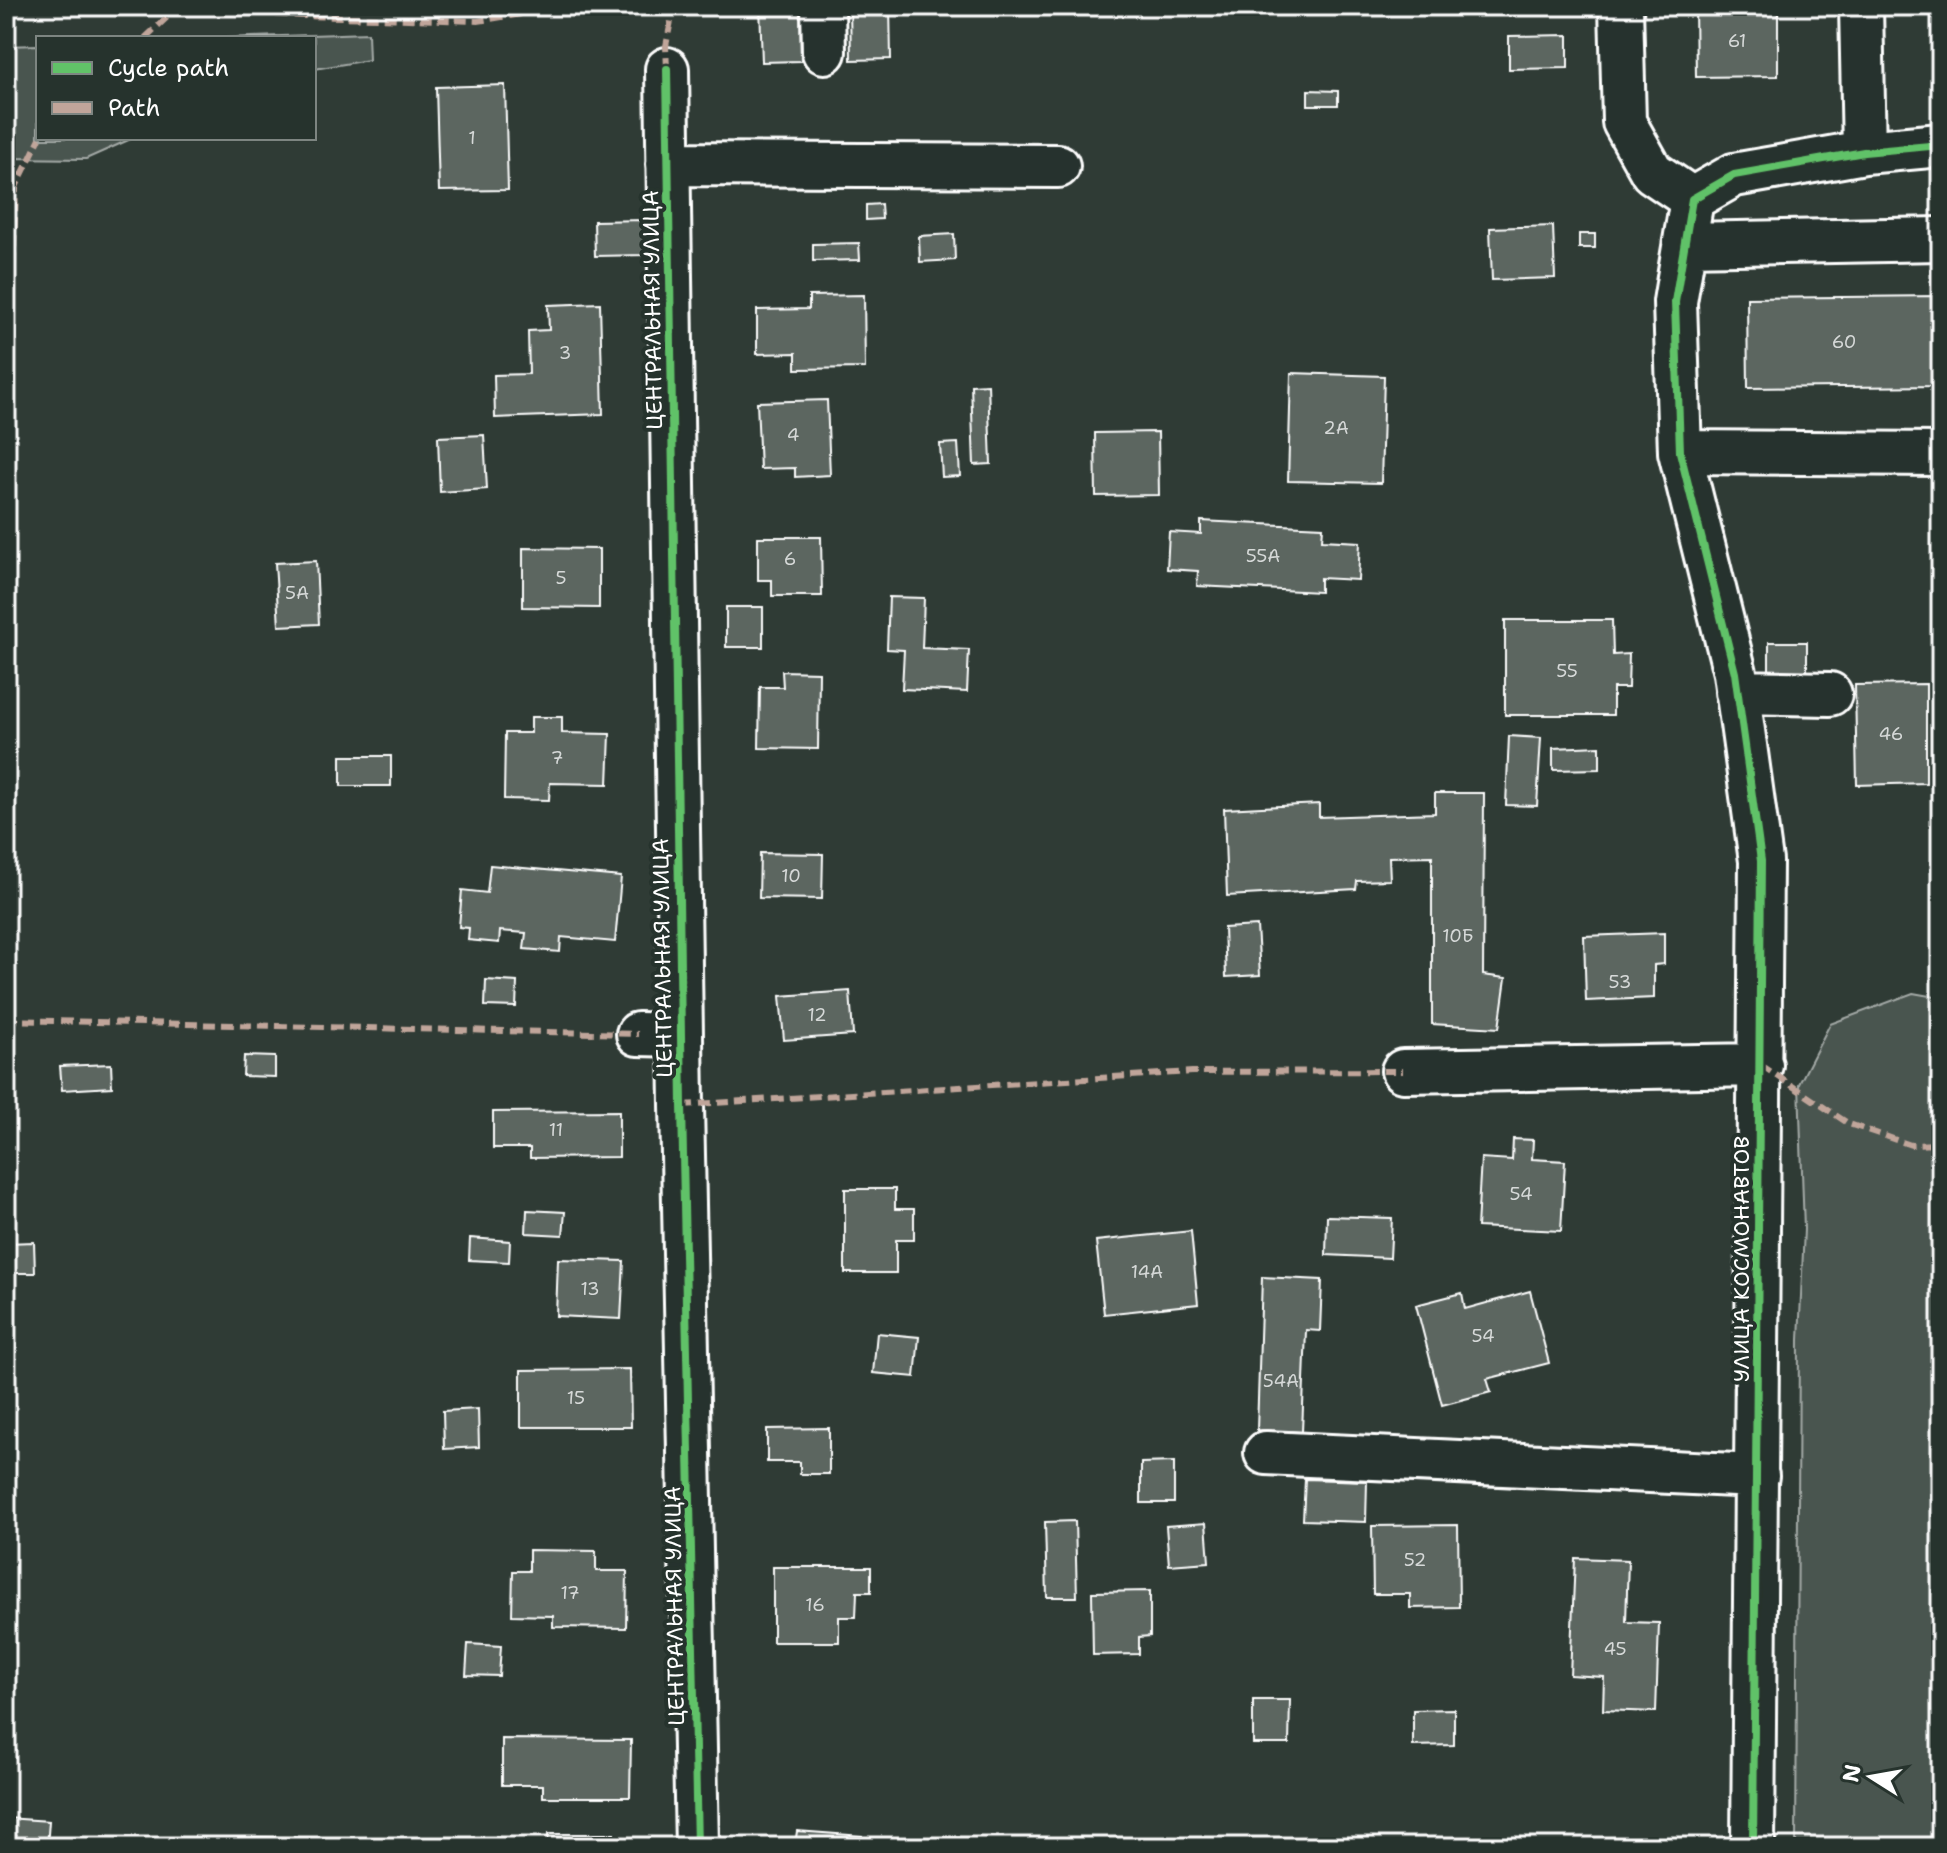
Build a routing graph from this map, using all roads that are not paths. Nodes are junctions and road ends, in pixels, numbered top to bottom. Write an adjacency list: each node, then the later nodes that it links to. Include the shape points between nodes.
1 (823, 6): 4 (street)
2 (1621, 6): 10 (street, via 1624,122 1652,172)
3 (1861, 6): 7 (street)
4 (824, 52)
5 (667, 69): 8 (street, ЦЕНТРАЛЬНАЯ УЛИЦА)
6 (1941, 145): 7 (street)
7 (1864, 152): 10 (street, via 1734,175)
8 (668, 164): 9 (street); 18 (street, ЦЕНТРАЛЬНАЯ УЛИЦА)
9 (1058, 166)
10 (1692, 199): 12 (street, УЛИЦА КОСМОНАВТОВ)
11 (1941, 239): 12 (street)
12 (1685, 244): 13 (street, УЛИЦА КОСМОНАВТОВ, via 1675,302)
13 (1680, 452): 14 (street); 15 (street, УЛИЦА КОСМОНАВТОВ)
14 (1941, 454)
15 (1736, 682): 16 (street); 19 (street, УЛИЦА КОСМОНАВТОВ, via 1761,861)
16 (1830, 694)
17 (638, 1034): 18 (street)
18 (681, 1035): 23 (street, ЦЕНТРАЛЬНАЯ УЛИЦА)
19 (1761, 1065): 20 (street); 22 (street, УЛИЦА КОСМОНАВТОВ)
20 (1403, 1071)
21 (1266, 1453): 22 (street)
22 (1757, 1476): 24 (street, УЛИЦА КОСМОНАВТОВ)
23 (697, 1847)
24 (1753, 1847)

